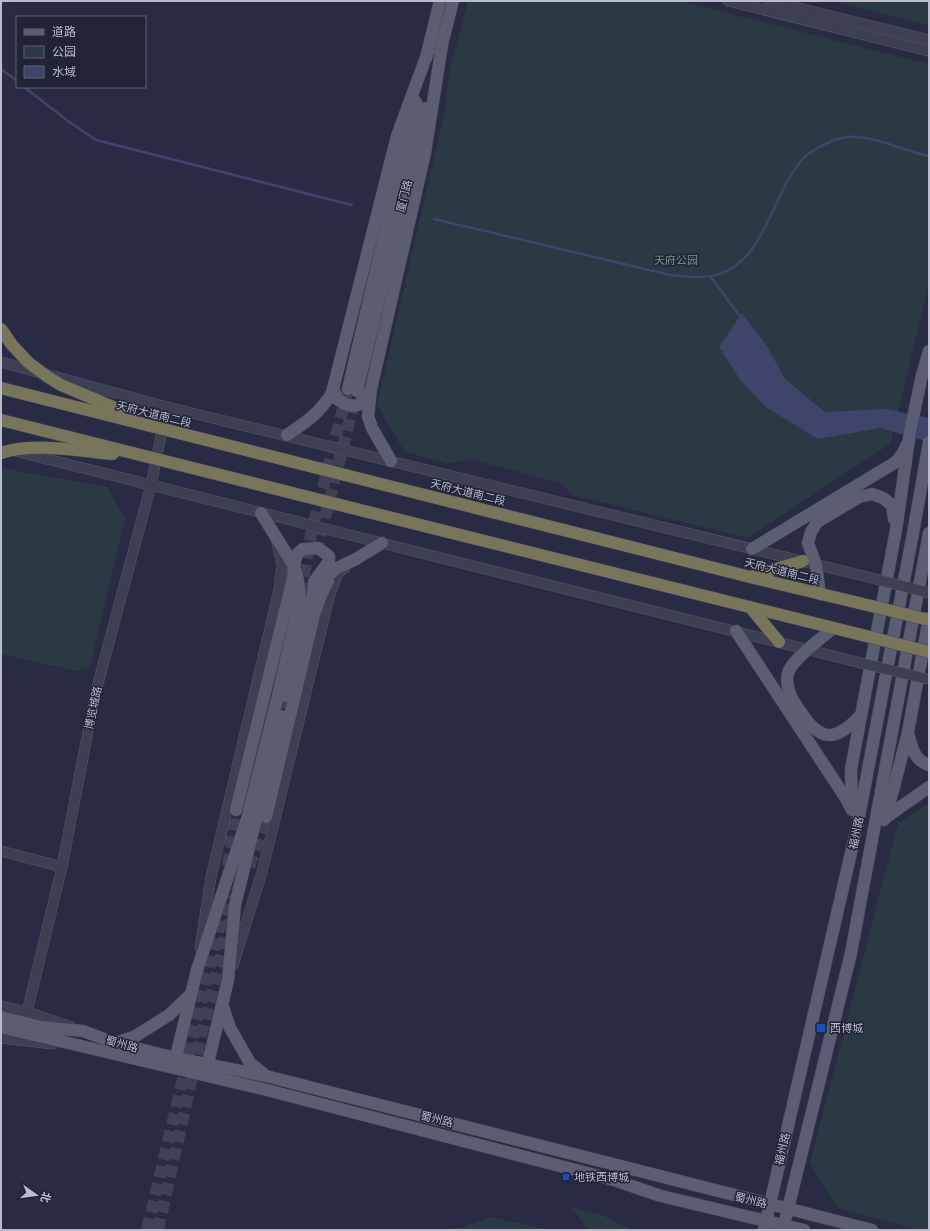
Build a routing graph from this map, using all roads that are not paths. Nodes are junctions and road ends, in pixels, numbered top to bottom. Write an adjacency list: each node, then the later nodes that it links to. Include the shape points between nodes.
1 (440, 1): 8 (main road, 厦门路)
2 (453, 1): 6 (main road, 厦门路)
3 (728, 1): 7 (street)
4 (769, 1): 5 (street)
5 (929, 40)
6 (442, 45): 8 (main road, 厦门路, via 353,390); 14 (main road, via 426,152)
7 (929, 50)
8 (428, 52): 13 (main road, via 397,136)
9 (1, 329): 17 (highway, bridge, via 29,363 61,385)
10 (929, 351): 18 (main road)
11 (1, 362): 15 (street)
12 (1, 388): 17 (highway, 天府大道南二段, bridge)
13 (333, 388): 14 (main road, via 337,399 355,406 360,404); 19 (main road, via 325,405 313,418)
14 (371, 389): 24 (main road, via 368,416)
15 (167, 407): 19 (street); 25 (street, 博览城路)
16 (1, 420): 23 (highway, bridge)
17 (170, 431): 37 (highway, 天府大道南二段, bridge)
18 (910, 432): 27 (main road); 31 (main road, via 903,453 896,462)
19 (287, 436): 24 (street)
20 (929, 442): 59 (main road, 福州路, via 857,827)
21 (1, 448): 25 (street)
22 (1, 453): 23 (highway, bridge, via 22,448 44,448)
23 (153, 458): 41 (highway, bridge)
24 (391, 461): 31 (street)
25 (151, 485): 26 (street); 58 (street, 博览城路, via 95,695)
26 (261, 513): 29 (main road); 30 (street)
27 (896, 530): 34 (main road, via 892,505 872,494 859,497 817,522 808,543); 49 (main road)
28 (929, 534): 60 (main road, 福州路)
29 (277, 540): 35 (main road); 61 (street, via 282,566 279,590 211,877)
30 (382, 543): 32 (main road); 44 (street)
31 (752, 549): 33 (street)
32 (356, 559): 36 (main road); 62 (street, via 338,573 330,594 262,872)
33 (803, 561): 34 (street); 37 (highway)
34 (816, 565): 39 (street, bridge); 40 (main road)
35 (294, 566): 38 (main road, via 298,553 303,549 318,548 329,556 329,561 314,582); 53 (main road); 61 (main road, via 300,599 278,695 247,819)
36 (335, 569): 38 (main road); 55 (main road, via 314,615)
37 (750, 577): 40 (highway, 天府大道南二段)
38 (314, 591): 62 (main road, via 236,905)
39 (929, 593)
40 (820, 594): 42 (highway, 天府大道南二段, bridge)
41 (750, 607): 43 (highway); 45 (highway)
42 (929, 619): 50 (main road)
43 (834, 628): 46 (main road); 47 (highway, bridge)
44 (736, 632): 45 (street); 54 (main road)
45 (779, 642): 46 (street)
46 (808, 650): 48 (street, bridge); 49 (main road, via 794,662 788,673 788,684 790,694 810,723 820,732 830,735 849,727)
47 (929, 652)
48 (928, 679)
49 (860, 716): 54 (main road, via 851,769)
50 (908, 732): 51 (main road, via 913,752 919,760); 56 (main road)
51 (929, 765)
52 (929, 786): 56 (main road)
53 (236, 810)
54 (852, 810): 59 (main road)
55 (266, 817)
56 (885, 818): 60 (main road)
57 (1, 851): 58 (street)
58 (62, 867): 66 (street, 博览城路)
59 (832, 935): 77 (main road, 福州路)
60 (851, 953): 78 (main road, 福州路)
61 (197, 970): 63 (main road)
62 (228, 980): 64 (main road)
63 (191, 994): 71 (main road, via 169,1015 134,1037); 73 (main road)
64 (222, 1002): 74 (main road); 76 (main road, via 230,1028 250,1063)
65 (1, 1006): 66 (street)
66 (27, 1012): 69 (street)
67 (1, 1017): 69 (main road, 蜀州路, via 41,1027)
68 (1, 1027): 72 (main road, 蜀州路)
69 (83, 1031): 71 (main road, 蜀州路)
70 (1, 1038): 72 (street)
71 (115, 1044): 73 (main road, 蜀州路)
72 (82, 1047): 73 (main road, 蜀州路)
73 (175, 1063): 74 (main road, 蜀州路); 75 (main road, 蜀州路)
74 (208, 1064): 75 (main road); 76 (main road, 蜀州路)
75 (205, 1076): 79 (main road, 蜀州路, via 599,1176)
76 (266, 1076): 77 (main road, 蜀州路)
77 (769, 1205): 78 (main road, 蜀州路); 79 (main road, 福州路)
78 (788, 1209): 80 (main road, 福州路); 82 (main road, 蜀州路)
79 (762, 1227): 80 (main road, 蜀州路)
80 (784, 1228): 81 (main road, 蜀州路)
81 (804, 1230)
82 (872, 1230)

